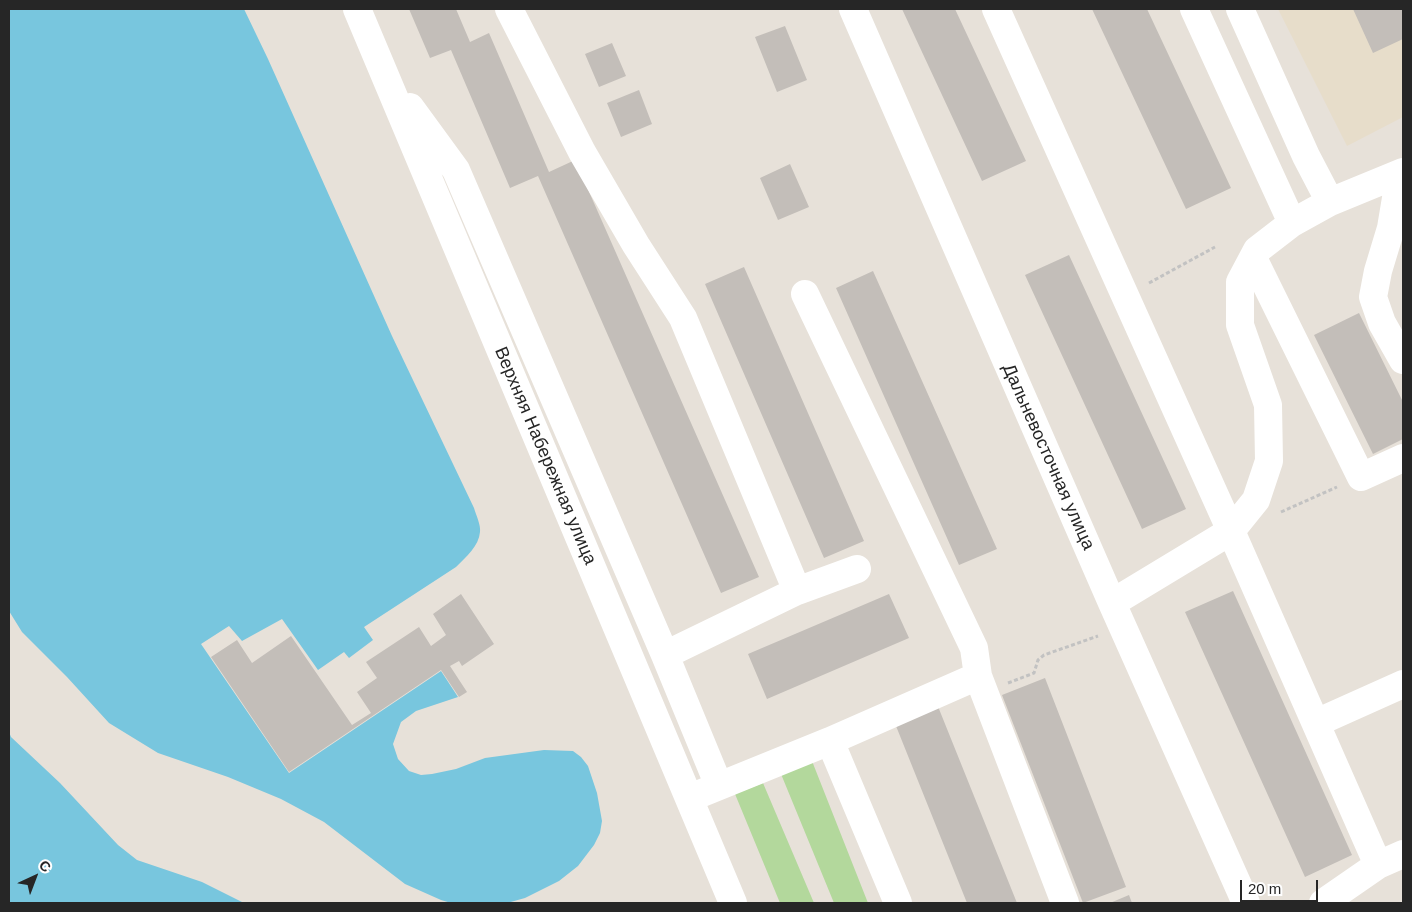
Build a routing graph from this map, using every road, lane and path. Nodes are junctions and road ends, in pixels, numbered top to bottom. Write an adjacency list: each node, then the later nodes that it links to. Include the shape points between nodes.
1 (357, 9): 7 (street, Верхняя Набережная улица)
2 (509, 9): 21 (street, via 582,152 636,246 683,318)
3 (853, 9): 22 (street, Дальневосточная улица)
4 (996, 9): 14 (street)
5 (1194, 9): 10 (street)
6 (1240, 9): 9 (street)
7 (383, 70): 24 (street, via 456,170); 30 (street, Верхняя Набережная улица)
8 (1402, 173): 9 (street); 15 (street, via 1374,297 1382,323)
9 (1330, 202): 10 (street)
10 (1292, 224): 12 (street, via 1257,250)
11 (1215, 247): 14 (path)
12 (1253, 258): 17 (street); 19 (street, via 1240,282 1240,325 1268,404 1270,461 1256,500)
13 (805, 294): 25 (street)
14 (1125, 296): 19 (street)
15 (1403, 360)
16 (1403, 458): 17 (street)
17 (1361, 477): 18 (path)
18 (1281, 512)
19 (1231, 530): 22 (street); 27 (street)
20 (857, 569): 21 (street)
21 (797, 591): 24 (street)
22 (1112, 603): 36 (street, Дальневосточная улица)
23 (1102, 634): 25 (path, via 1044,655 1038,660 1034,673)
24 (665, 655): 29 (street)
25 (989, 681): 28 (street); 35 (street)
26 (1403, 684): 27 (street)
27 (1316, 723): 32 (street)
28 (830, 741): 29 (street); 34 (street)
29 (719, 786): 30 (street)
30 (689, 799): 33 (street, Верхняя Набережная улица)
31 (1403, 854): 32 (street)
32 (1378, 866): 37 (street)
33 (733, 903)
34 (898, 903)
35 (1065, 903)
36 (1246, 903)
37 (1323, 903)

